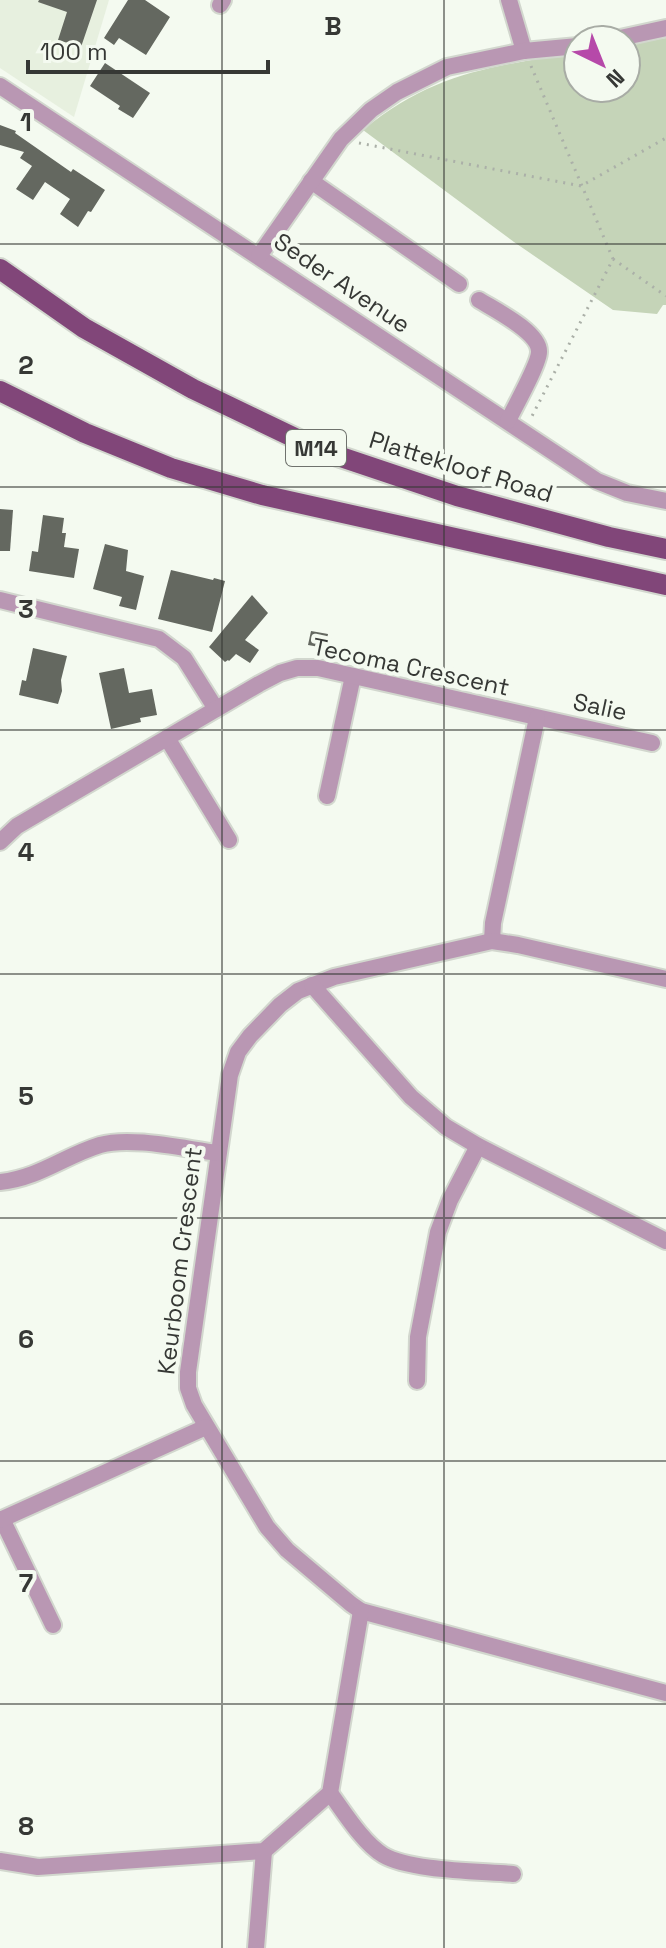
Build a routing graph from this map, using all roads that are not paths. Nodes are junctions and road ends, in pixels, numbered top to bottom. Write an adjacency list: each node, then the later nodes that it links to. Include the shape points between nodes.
1 (509, 0): 5 (street)
2 (666, 28): 3 (street)
3 (642, 33)
4 (562, 47): 5 (street)
5 (524, 51): 7 (street, via 447,67 397,92 341,139)
6 (0, 86): 8 (street, Seder Avenue)
7 (311, 181): 8 (street); 10 (street)
8 (259, 256): 13 (street, Seder Avenue)
9 (0, 269): 15 (main road, Plattekloof Road / M14, via 84,328 193,389 320,450 457,496)
10 (459, 284)
11 (479, 300): 13 (street, via 527,330 540,350)
12 (0, 391): 16 (main road, M14, via 171,468 262,495)
13 (508, 421): 14 (street, Seder Avenue, via 597,481)
14 (666, 501)
15 (666, 549)
16 (666, 585)
17 (0, 600): 19 (street, via 159,639 184,658)
18 (353, 676): 19 (street, Tecoma Crescent, via 297,668); 20 (street, Tecoma Crescent); 23 (street)
19 (216, 709): 21 (street, Tecoma Crescent)
20 (537, 718): 22 (street, Salie); 26 (street, Tecoma Crescent)
21 (167, 738): 24 (street); 25 (street, Tecoma Crescent, via 17,826)
22 (652, 743)
23 (327, 796)
24 (229, 840)
25 (0, 842)
26 (492, 941): 27 (street, Keurboom Crescent); 28 (street, Keurboom Crescent)
27 (666, 979)
28 (312, 985): 29 (street, via 428,1114); 30 (street, Keurboom Crescent, via 280,1005 238,1052)
29 (478, 1146): 32 (street); 33 (street, via 438,1232 418,1337)
30 (218, 1153): 31 (street, via 115,1142 30,1177); 34 (street, Keurboom Crescent, via 188,1372 188,1388)
31 (0, 1182)
32 (666, 1241)
33 (417, 1381)
34 (206, 1427): 35 (street); 36 (street, Keurboom Crescent, via 267,1527)
35 (1, 1520): 37 (street)
36 (361, 1611): 38 (street, Keurboom Crescent); 39 (street)
37 (53, 1625)
38 (666, 1693)
39 (330, 1793): 40 (street); 42 (street, via 383,1855 425,1866)
40 (264, 1851): 41 (street, via 38,1867); 43 (street)
41 (0, 1861)
42 (513, 1874)
43 (256, 1948)

